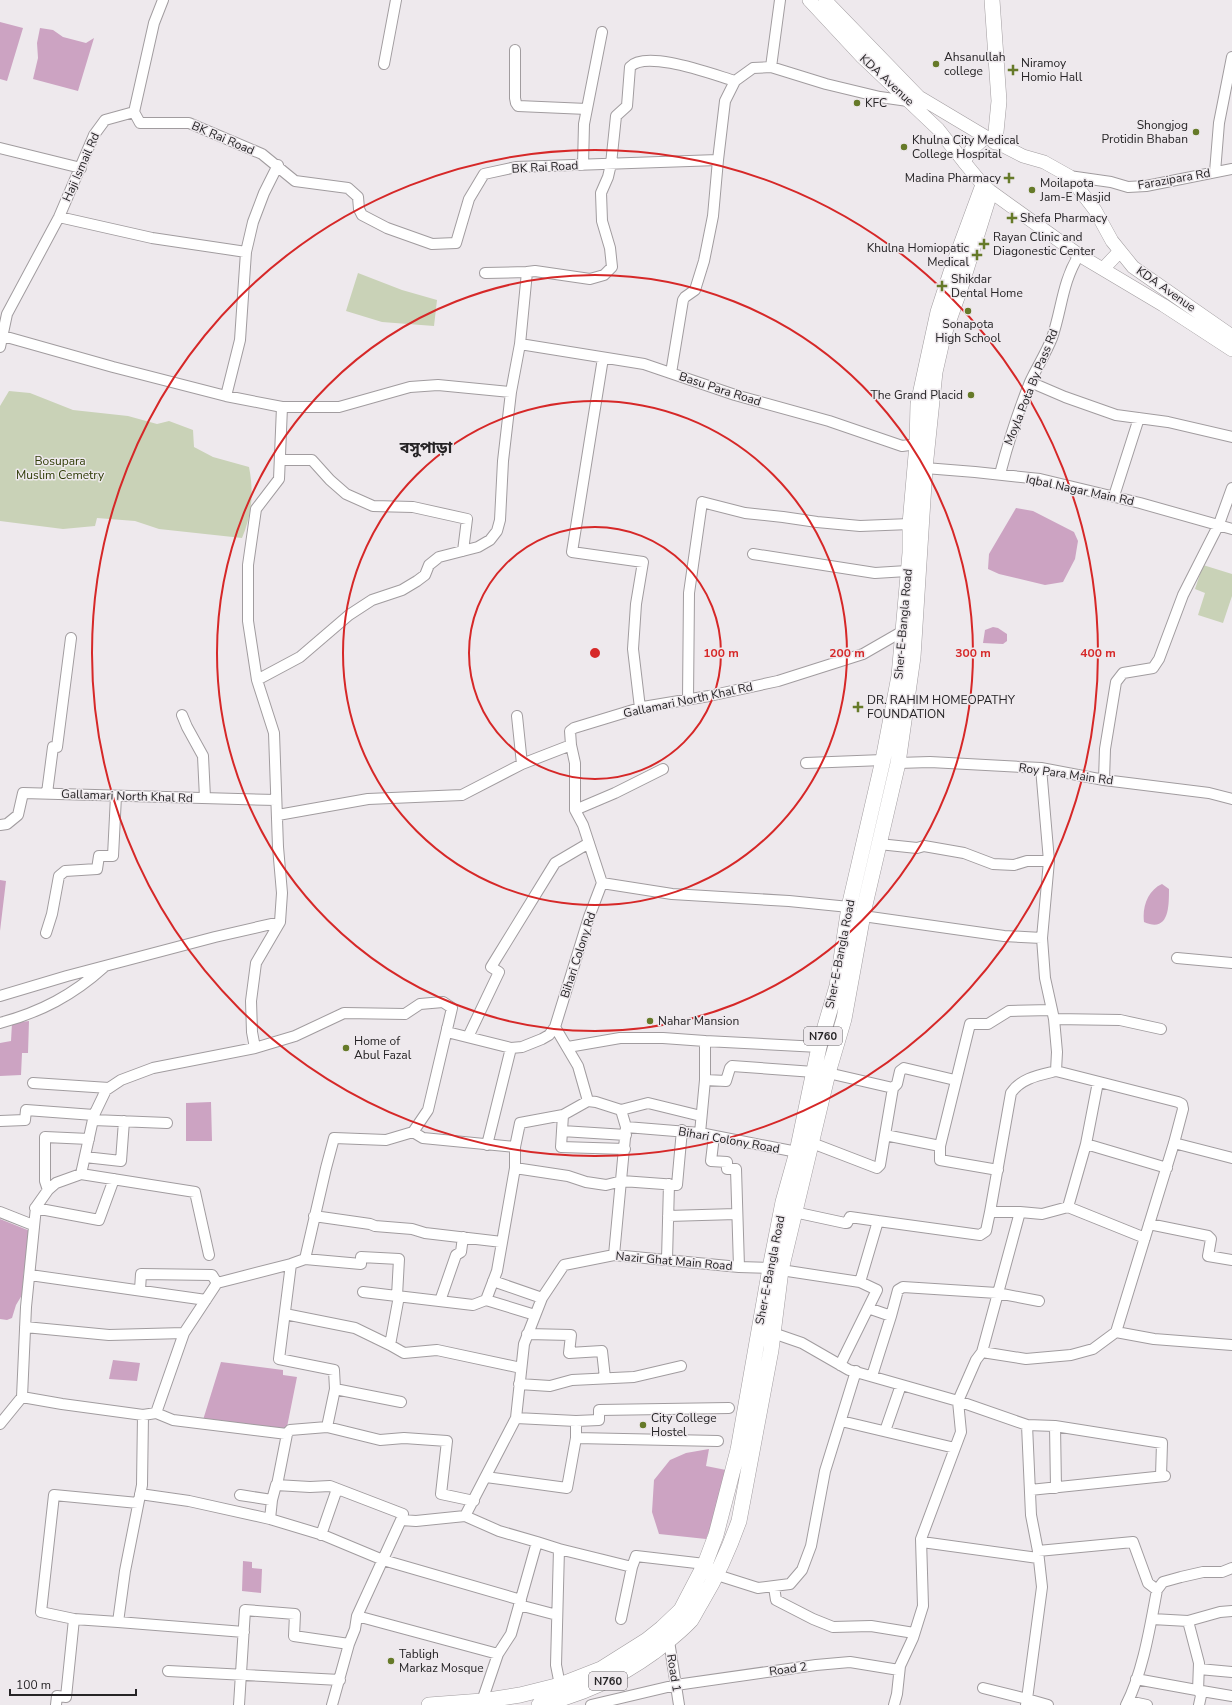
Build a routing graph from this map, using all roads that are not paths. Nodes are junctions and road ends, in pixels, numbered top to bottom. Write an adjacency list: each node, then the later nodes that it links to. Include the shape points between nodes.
1 (163, 0): 15 (street, via 154,23)
2 (396, 0): 10 (street)
3 (780, 0): 11 (street)
4 (809, 0): 13 (main road, KDA Avenue, via 862,57)
5 (825, 0): 13 (main road)
6 (992, 0): 16 (highway, via 999,101)
7 (602, 32): 14 (street)
8 (515, 50): 14 (street, via 515,98 518,106)
9 (1232, 57): 25 (street, via 1219,123)
10 (384, 64)
11 (771, 66): 12 (street, via 753,68); 13 (street, via 826,84 880,97)
12 (735, 81): 18 (street, via 726,101); 20 (street, via 670,62 634,64 630,67 627,106 616,116)
13 (913, 99): 16 (main road, KDA Avenue); 19 (main road, KDA Avenue)
14 (587, 109): 21 (street)
15 (134, 112): 22 (street, BK Rai Road, via 140,123 189,123 262,154); 23 (street, Haji Ismail Rd, via 105,120 94,134)
16 (991, 140): 19 (main road, via 971,150); 26 (main road, KDA Avenue, via 1022,156 1044,162)
17 (0, 148): 23 (street)
18 (718, 160): 20 (street, BK Rai Road); 41 (street, via 713,216 704,261 695,290 683,300)
19 (964, 162): 27 (main road, KDA Avenue)
20 (611, 164): 21 (street, BK Rai Road); 33 (street, via 601,193 602,221 610,248 612,267 604,275 590,279)
21 (583, 165): 22 (street, BK Rai Road, via 516,167 484,174 469,199 456,243 432,244 387,228 362,215 358,197 348,188 295,181)
22 (278, 166): 30 (street, via 252,222)
23 (81, 168): 28 (street, Haji Ismail Rd)
24 (1232, 169): 25 (street, Farazipara Rd)
25 (1215, 172): 26 (street, Farazipara Rd, via 1146,186 1128,186)
26 (1069, 176): 29 (main road, KDA Avenue, via 1095,210)
27 (987, 188): 31 (main road, KDA Avenue); 48 (highway, Sher-E-Bangla Road / N760, via 951,272 938,312 918,404); 50 (highway, Sher-E-Bangla Road / N760, via 961,286 934,372)
28 (59, 217): 30 (street, via 152,238); 35 (street, Haji Ismail Rd, via 7,314)
29 (1120, 251): 32 (main road); 36 (main road, KDA Avenue, via 1133,267)
30 (246, 252): 44 (street, via 240,340)
31 (1079, 255): 32 (main road, KDA Avenue); 42 (street, Moyla Pota By Pass Rd, via 1064,288 1052,339)
32 (1103, 269): 39 (main road, KDA Avenue)
33 (527, 272): 34 (street); 37 (street)
34 (485, 273)
35 (3, 336): 38 (street, Haji Ismail Rd); 44 (street)
36 (1232, 336)
37 (520, 344): 40 (street, Basu Para Road); 43 (street)
38 (0, 347)
39 (1232, 350)
40 (603, 358): 41 (street, Basu Para Road, via 644,364); 65 (street, via 572,552 643,562 636,604 633,648)
41 (671, 373): 48 (street, Basu Para Road, via 902,446)
42 (1030, 382): 46 (street, via 1116,415); 51 (street, Moyla Pota By Pass Rd)
43 (511, 392): 45 (street, via 438,385 410,388 339,407); 57 (street, via 497,531 490,540 478,547)
44 (226, 396): 45 (street)
45 (282, 407): 49 (street)
46 (1139, 418): 47 (street); 53 (street)
47 (1232, 437)
48 (917, 444): 54 (highway, Sher-E-Bangla Road / N760)
49 (280, 460): 57 (street, via 312,460 346,494 373,506 412,507 467,519); 63 (street, via 279,479 256,509 248,565 248,621)
50 (925, 468): 51 (street, Iqbal Nagar Main Rd); 60 (highway, Sher-E-Bangla Road / N760)
51 (1000, 474): 53 (street, Iqbal Nagar Main Rd, via 1040,479)
52 (1232, 488): 55 (street)
53 (1114, 496): 55 (street, Iqbal Nagar Main Rd)
54 (910, 524): 59 (highway, Sher-E-Bangla Road / N760); 64 (street, via 860,526 817,522 745,513 702,502 689,593)
55 (1219, 524): 56 (street, Iqbal Nagar Main Rd); 75 (street, via 1183,595 1159,659 1153,668 1123,673 1116,682)
56 (1232, 529)
57 (462, 551): 63 (street, via 439,557 429,565 425,575 417,582 372,600 349,614 300,657)
58 (753, 554): 59 (street, via 876,573)
59 (907, 571): 60 (highway, Sher-E-Bangla Road / N760)
60 (911, 596): 61 (highway, Sher-E-Bangla Road / N760); 71 (highway, Sher-E-Bangla Road / N760, via 913,657)
61 (903, 631): 64 (street, Gallamari North Khal Rd, via 863,654 778,681); 69 (highway, Sher-E-Bangla Road / N760, via 899,676)
62 (71, 638): 76 (street, via 57,747 53,746)
63 (258, 680): 80 (street, via 274,733)
64 (688, 699): 65 (street, Gallamari North Khal Rd)
65 (640, 708): 68 (street, Gallamari North Khal Rd, via 574,728 570,732)
66 (182, 715): 78 (street, via 203,756)
67 (517, 716): 72 (street)
68 (571, 745): 72 (street); 81 (street)
69 (883, 760): 70 (street); 88 (highway, Sher-E-Bangla Road / N760)
70 (806, 763)
71 (898, 763): 73 (street, Roy Para Main Rd, via 930,762); 85 (highway, Sher-E-Bangla Road / N760)
72 (522, 764): 82 (street, via 462,795 368,799)
73 (1041, 768): 75 (street, Roy Para Main Rd); 86 (street)
74 (663, 769): 81 (street)
75 (1104, 780): 79 (street, Roy Para Main Rd, via 1209,792)
76 (47, 794): 77 (street, Gallamari North Khal Rd); 83 (street, Gallamari North Khal Rd, via 23,793 18,815 6,824)
77 (116, 796): 78 (street, Gallamari North Khal Rd); 91 (street, via 113,856 99,856 97,869 65,871 59,876)
78 (205, 798): 80 (street, Gallamari North Khal Rd)
79 (1232, 799)
80 (276, 800): 82 (street)
81 (575, 810): 84 (street)
82 (278, 816): 89 (street, via 282,893)
83 (0, 825)
84 (589, 843): 87 (street); 102 (street, via 555,863 492,967 499,972)
85 (879, 844): 86 (street, via 918,848 924,846 957,852 993,864 1014,865 1027,861); 90 (highway, Sher-E-Bangla Road / N760)
86 (1049, 861): 92 (street)
87 (602, 883): 88 (street, via 672,894); 100 (street, Bihari Colony Rd)
88 (849, 907): 90 (highway, Sher-E-Bangla Road / N760)
89 (280, 922): 95 (street); 106 (street, via 256,963 251,1001)
90 (856, 924): 92 (street); 105 (highway, Sher-E-Bangla Road / N760); 109 (highway, Sher-E-Bangla Road / N760, via 844,1019)
91 (46, 933)
92 (1042, 938): 97 (street, via 1045,978)
93 (1177, 958): 94 (street)
94 (1232, 963)
95 (105, 966): 96 (street); 98 (street, via 90,980 50,1006)
96 (0, 996)
97 (1053, 1014): 101 (street, via 1120,1020); 108 (street); 111 (street, via 1009,1011 990,1024 971,1024)
98 (0, 1023)
99 (447, 1028): 102 (street, via 447,1032); 106 (street, via 452,1008 443,1002 420,1004 405,1014 344,1013 294,1036); 126 (street, via 428,1110)
100 (555, 1028): 104 (street); 107 (street, via 549,1035 531,1044)
101 (1161, 1029)
102 (468, 1037): 107 (street)
103 (705, 1041): 104 (street, via 620,1038); 105 (street); 110 (street)
104 (568, 1047): 116 (street, via 578,1066)
105 (819, 1047): 109 (highway, Sher-E-Bangla Road / N760)
106 (255, 1048): 114 (street, via 153,1068 121,1080)
107 (512, 1048): 135 (street)
108 (1056, 1071): 112 (street); 144 (street, via 1015,1086 1011,1093)
109 (821, 1072): 110 (street, via 732,1066 726,1081); 115 (street); 132 (highway, Sher-E-Bangla Road / N760); 139 (highway, Sher-E-Bangla Road / N760)
110 (705, 1080): 119 (street)
111 (955, 1080): 115 (street, via 904,1068 900,1071 897,1084); 136 (street)
112 (1098, 1082): 133 (street, via 1182,1104); 134 (street)
113 (33, 1083): 114 (street)
114 (109, 1088): 120 (street)
115 (893, 1088): 129 (street)
116 (588, 1101): 117 (street); 118 (street)
117 (620, 1110): 119 (street, via 648,1103); 125 (street)
118 (563, 1115): 127 (street); 137 (street, via 520,1123)
119 (701, 1116): 128 (street)
120 (94, 1117): 121 (street, via 26,1110 25,1120); 122 (street); 131 (street)
121 (0, 1121)
122 (124, 1121): 123 (street); 140 (street, via 121,1161)
123 (167, 1123)
124 (682, 1130): 125 (street, Bihari Colony Road); 128 (street, Bihari Colony Road); 148 (street, via 677,1185)
125 (626, 1131): 127 (street, Bihari Colony Road); 138 (street)
126 (413, 1132): 135 (street, via 423,1138); 157 (street, via 386,1140 334,1138)
127 (562, 1132): 138 (street, via 561,1147)
128 (700, 1133): 130 (street, Bihari Colony Road)
129 (885, 1135): 132 (street, via 880,1165 876,1168); 136 (street)
130 (714, 1136): 139 (street, Bihari Colony Road); 156 (street, via 711,1161 727,1162 727,1169 736,1169)
131 (89, 1139): 140 (street); 149 (street, via 45,1137 44,1181)
132 (812, 1143): 153 (highway, Sher-E-Bangla Road / N760)
133 (1174, 1143): 141 (street); 143 (street)
134 (1086, 1144): 143 (street); 150 (street)
135 (487, 1145): 137 (street)
136 (940, 1146): 144 (street, via 940,1160)
137 (515, 1147): 142 (street)
138 (625, 1149): 147 (street)
139 (797, 1152): 172 (highway, Sher-E-Bangla Road / N760, via 783,1202)
140 (85, 1157): 145 (street)
141 (1232, 1158)
142 (515, 1168): 147 (street, via 606,1185); 164 (street)
143 (1167, 1168): 160 (street)
144 (998, 1170): 154 (street)
145 (81, 1174): 146 (street); 149 (street, via 56,1183)
146 (114, 1179): 151 (street, via 99,1220); 165 (street, via 194,1192)
147 (622, 1181): 148 (street); 166 (street)
148 (669, 1184): 158 (street)
149 (48, 1190): 151 (street)
150 (1068, 1207): 155 (street, via 1042,1214); 163 (street)
151 (36, 1208): 161 (street)
152 (0, 1212): 161 (street)
153 (794, 1212): 159 (street, via 845,1223 850,1217); 172 (highway, Sher-E-Bangla Road / N760)
154 (990, 1212): 155 (street); 159 (street, via 986,1231 980,1235)
155 (1020, 1212): 179 (street)
156 (736, 1214): 158 (street); 171 (street)
157 (314, 1216): 162 (street, via 412,1229 425,1234); 167 (street)
158 (668, 1216): 168 (street)
159 (878, 1221): 175 (street)
160 (1149, 1224): 163 (street); 169 (street, via 1208,1236 1211,1239 1208,1256)
161 (33, 1225): 173 (street)
162 (463, 1237): 164 (street); 185 (street, via 461,1252 456,1255)
163 (1145, 1238): 191 (street)
164 (502, 1242): 174 (street)
165 (209, 1255)
166 (614, 1255): 168 (street, Nazir Ghat Main Road); 181 (street, Nazir Ghat Main Road, via 564,1265)
167 (305, 1259): 170 (street); 180 (street, via 361,1264 361,1257 399,1259)
168 (666, 1259): 171 (street, Nazir Ghat Main Road)
169 (1232, 1260)
170 (291, 1264): 176 (street); 187 (street)
171 (739, 1267): 172 (street, Nazir Ghat Main Road)
172 (775, 1269): 175 (street, Nazir Ghat Main Road); 193 (highway, Sher-E-Bangla Road / N760); 197 (highway, Sher-E-Bangla Road / N760)
173 (30, 1275): 177 (street); 190 (street)
174 (493, 1281): 181 (street); 183 (street)
175 (860, 1282): 186 (street, via 877,1290)
176 (217, 1283): 177 (street, via 212,1275 141,1274); 182 (street)
177 (140, 1290): 182 (street)
178 (363, 1292): 180 (street)
179 (997, 1293): 184 (street); 189 (street, via 903,1287 898,1290); 199 (street)
180 (398, 1296): 185 (street); 195 (street)
181 (542, 1298): 188 (street, Nazir Ghat Main Road)
182 (206, 1300): 192 (street)
183 (486, 1300): 185 (street, via 473,1305); 188 (street)
184 (1039, 1300)
185 (440, 1301)
186 (868, 1308): 189 (street); 200 (street)
187 (285, 1314): 195 (street, via 355,1328); 208 (street, via 278,1360 334,1370)
188 (535, 1315): 194 (street, Nazir Ghat Main Road)
189 (891, 1316): 204 (street)
190 (25, 1327): 192 (street, via 109,1335); 209 (street)
191 (1116, 1332): 196 (street, via 1154,1339); 199 (street, via 1093,1349 1071,1355 1026,1359)
192 (184, 1333): 213 (street)
193 (773, 1333): 198 (highway, Sher-E-Bangla Road / N760); 200 (street, via 802,1343)
194 (527, 1334): 202 (street, Nazir Ghat Main Road); 205 (street, via 571,1334 570,1353 602,1351)
195 (390, 1345): 202 (street, via 404,1353 437,1350)
196 (1232, 1345)
197 (755, 1348): 198 (highway); 227 (highway, Sher-E-Bangla Road / N760)
198 (771, 1350): 227 (highway, Sher-E-Bangla Road / N760)
199 (982, 1352): 210 (street)
200 (840, 1365): 203 (street)
201 (681, 1366): 205 (street, via 634,1377)
202 (521, 1368): 206 (street, Nazir Ghat Main Road)
203 (856, 1371): 204 (street); 216 (street)
204 (872, 1376): 207 (street)
205 (604, 1378): 206 (street, via 572,1380 550,1386)
206 (520, 1384): 215 (street, Nazir Ghat Main Road)
207 (901, 1385): 210 (street); 222 (street)
208 (335, 1389): 211 (street); 221 (street)
209 (22, 1396): 214 (street); 218 (street)
210 (958, 1401): 219 (street); 226 (street, via 961,1432)
211 (401, 1402)
212 (729, 1408): 217 (street, via 599,1410 599,1420)
213 (156, 1413): 214 (street); 223 (street, via 173,1420)
214 (144, 1415): 234 (street, via 142,1485)
215 (516, 1418): 217 (street); 228 (street, Nazir Ghat Main Road)
216 (841, 1420): 222 (street); 250 (street, via 825,1471 811,1546 802,1570 790,1584)
217 (576, 1421): 224 (street)
218 (0, 1424)
219 (1027, 1425): 220 (street); 232 (street)
220 (1055, 1426): 231 (street); 231 (street, via 1162,1443 1163,1476)
221 (327, 1427): 223 (street, via 290,1430); 236 (street, via 380,1440 404,1438 447,1441 441,1494)
222 (885, 1431): 226 (street)
223 (287, 1434): 229 (street)
224 (576, 1438): 225 (street); 228 (street, via 566,1488)
225 (718, 1441)
226 (955, 1448): 242 (street)
227 (745, 1452): 246 (highway, Sher-E-Bangla Road / N760); 249 (highway, Sher-E-Bangla Road / N760, via 739,1521)
228 (486, 1477): 236 (street, Nazir Ghat Main Road)
229 (277, 1485): 230 (street); 235 (street)
230 (337, 1488): 239 (street, via 403,1514); 240 (street)
231 (1056, 1488): 232 (street)
232 (1030, 1490): 244 (street, via 1031,1515)
233 (240, 1495): 235 (street)
234 (139, 1498): 238 (street, via 189,1501); 256 (street, via 54,1495 41,1612); 260 (street)
235 (272, 1500): 238 (street)
236 (474, 1501): 237 (street, Nazir Ghat Main Road)
237 (466, 1516): 239 (street); 241 (street, via 499,1531)
238 (270, 1519): 240 (street)
239 (401, 1520): 245 (street)
240 (321, 1535): 245 (street)
241 (537, 1542): 243 (street); 252 (street)
242 (922, 1542): 244 (street); 262 (street, via 923,1606)
243 (559, 1549): 247 (street); 254 (street)
244 (1038, 1554): 251 (street, via 1133,1542 1148,1583); 280 (street, via 1042,1586)
245 (383, 1560): 252 (street); 255 (street)
246 (705, 1564): 247 (street, via 636,1556); 266 (highway, Sher-E-Bangla Road / N760, via 681,1610)
247 (632, 1567): 257 (street)
248 (1232, 1568): 251 (street, via 1222,1572 1203,1572 1181,1577 1164,1582)
249 (717, 1575): 250 (street, via 758,1588); 263 (highway, Sher-E-Bangla Road / N760, via 691,1619)
250 (774, 1587): 262 (street, via 776,1600 833,1627 871,1626)
251 (1157, 1590): 258 (street)
252 (520, 1602): 254 (street); 265 (street, via 511,1634)
253 (1232, 1611): 259 (street)
254 (557, 1615): 274 (street, via 556,1665)
255 (357, 1616): 264 (street); 265 (street)
256 (74, 1619): 260 (street); 282 (street, via 66,1697 57,1696)
257 (621, 1619)
258 (1152, 1619): 259 (street); 272 (street)
259 (1188, 1621): 267 (street)
260 (118, 1622): 261 (street)
261 (244, 1632): 264 (street, via 245,1610 295,1614 294,1636); 271 (street)
262 (914, 1633): 268 (street)
263 (669, 1641): 266 (highway, Sher-E-Bangla Road / N760); 275 (street, Road 1)
264 (349, 1644): 273 (street)
265 (498, 1654): 279 (street)
266 (617, 1668): 274 (highway, Sher-E-Bangla Road / N760, via 601,1669); 286 (highway, Sher-E-Bangla Road / N760, via 594,1688)
267 (1199, 1669): 270 (street); 277 (street)
268 (899, 1670): 275 (street, Road 2, via 850,1662); 289 (street)
269 (168, 1671): 271 (street)
270 (1232, 1672)
271 (242, 1675): 273 (street); 283 (street)
272 (1136, 1679): 277 (street); 281 (street)
273 (340, 1680): 284 (street)
274 (560, 1685): 279 (highway, Sher-E-Bangla Road / N760)
275 (676, 1685): 287 (street, Road 2); 288 (street, Road 1)
276 (983, 1688): 280 (street)
277 (1200, 1691): 278 (street); 292 (street)
278 (1232, 1696)
279 (482, 1701): 285 (highway, Sher-E-Bangla Road / N760)
280 (1027, 1702): 290 (street)
281 (1127, 1703): 291 (street)
282 (56, 1705)
283 (239, 1705)
284 (332, 1705)
285 (429, 1705)
286 (539, 1705)
287 (591, 1705)
288 (679, 1705)
289 (894, 1705)
290 (1048, 1705)
291 (1147, 1705)
292 (1199, 1705)

